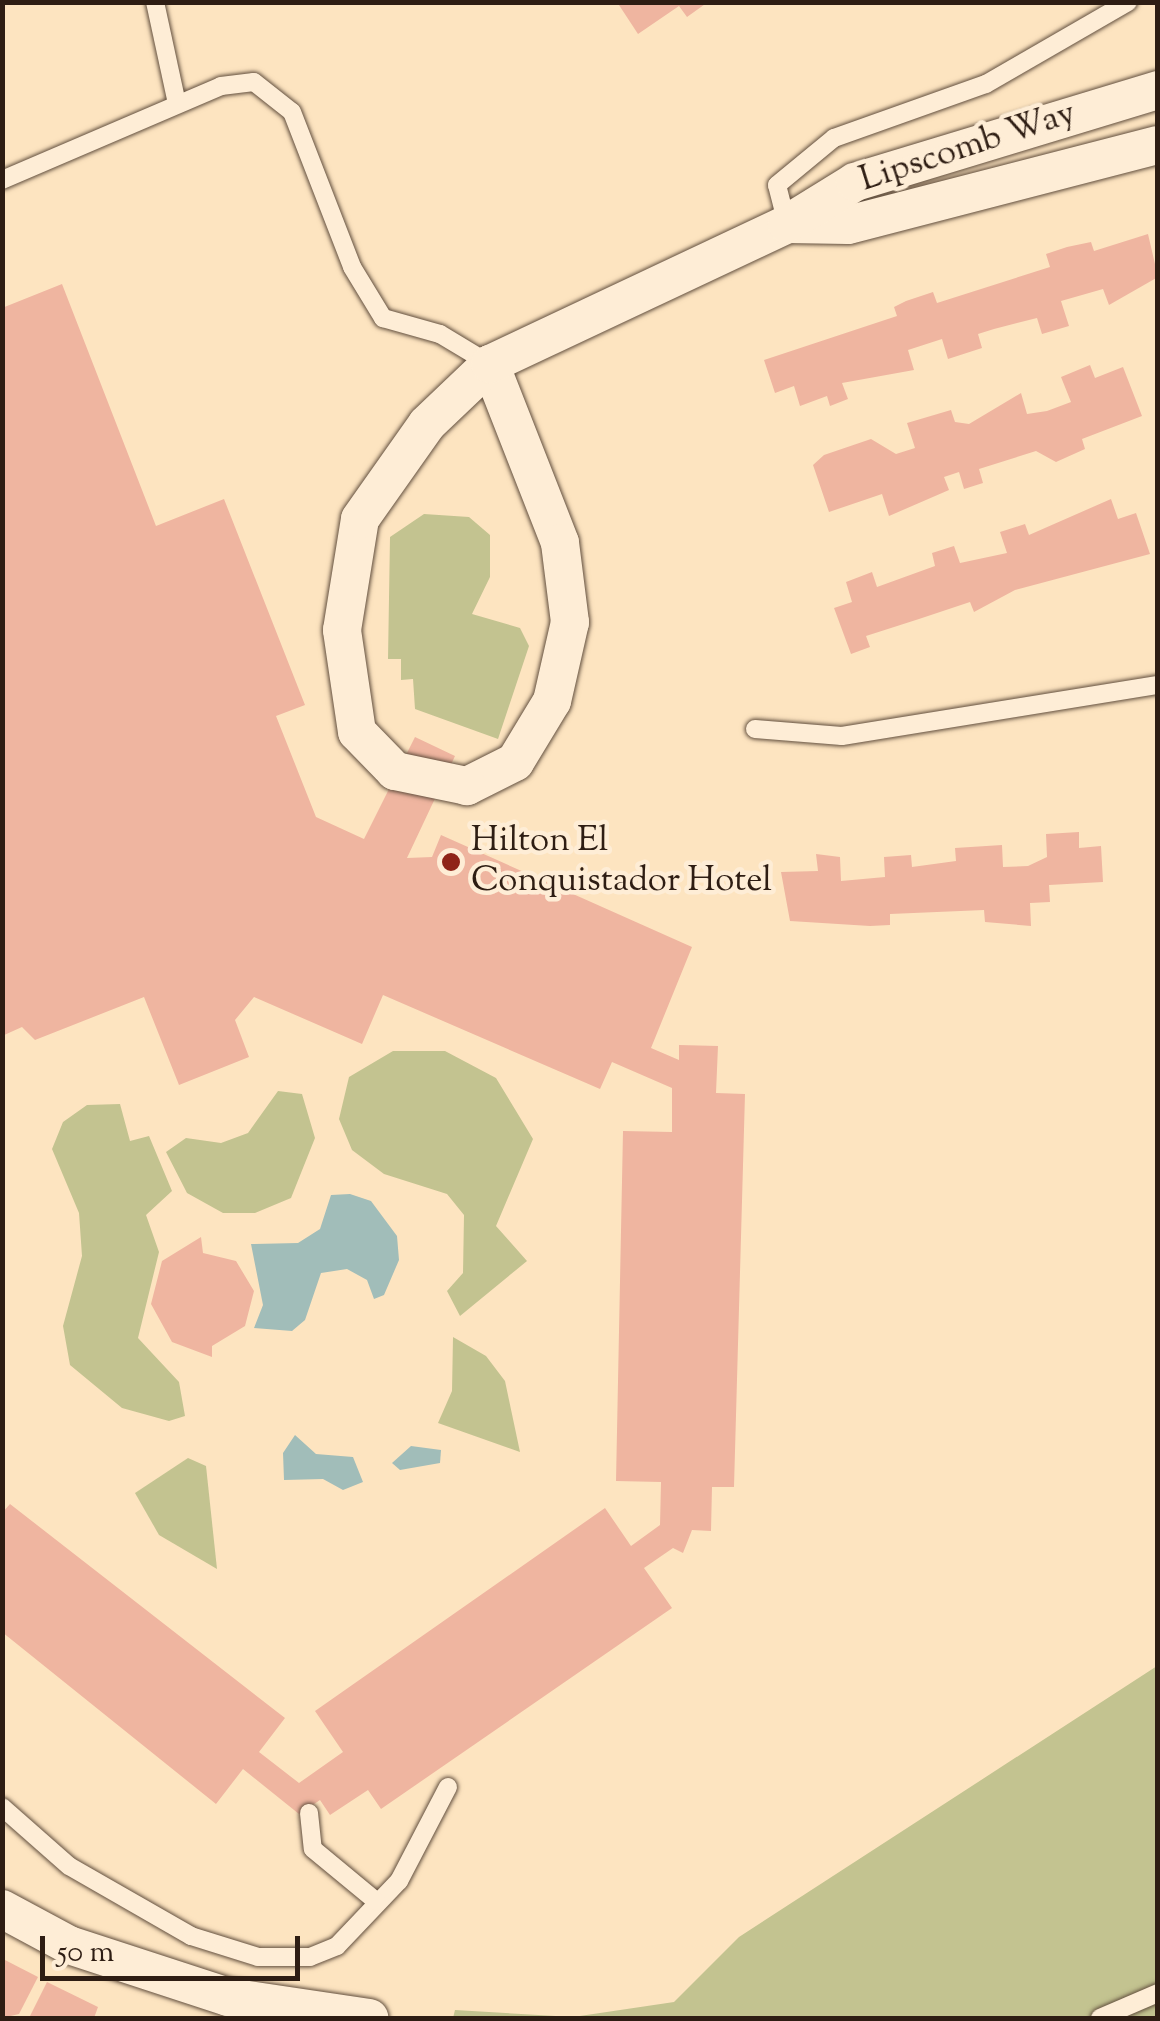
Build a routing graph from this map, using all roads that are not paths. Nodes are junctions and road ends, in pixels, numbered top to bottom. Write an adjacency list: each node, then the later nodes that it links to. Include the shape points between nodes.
1 (155, 2): 4 (lane)
2 (1128, 2): 7 (lane, via 986,84 834,138 777,186)
3 (1158, 90): 7 (street, Lipscomb Way, via 855,182)
4 (177, 104): 6 (lane); 8 (lane, via 254,82 292,112 352,267 384,318 440,334)
5 (1158, 145): 7 (street, Lipscomb Way, via 848,225)
6 (2, 180)
7 (787, 224): 8 (street, Lipscomb Way)
8 (490, 364): 8 (street, Lipscomb Way, via 427,424 360,519 342,630 356,732 394,772 467,786 514,762 552,701 570,622 560,542)
9 (1158, 685): 10 (lane, via 842,736)
10 (755, 729)
11 (448, 1787): 14 (lane, via 424,1841)
12 (2, 1807): 14 (lane, via 69,1866 142,1911 258,1957 338,1946)
13 (309, 1813): 14 (lane, via 314,1849)
14 (377, 1902)
15 (2, 1909): 17 (street, via 70,1945 228,1997)
16 (1158, 1993): 18 (lane)
17 (369, 2018)
18 (1100, 2018)

